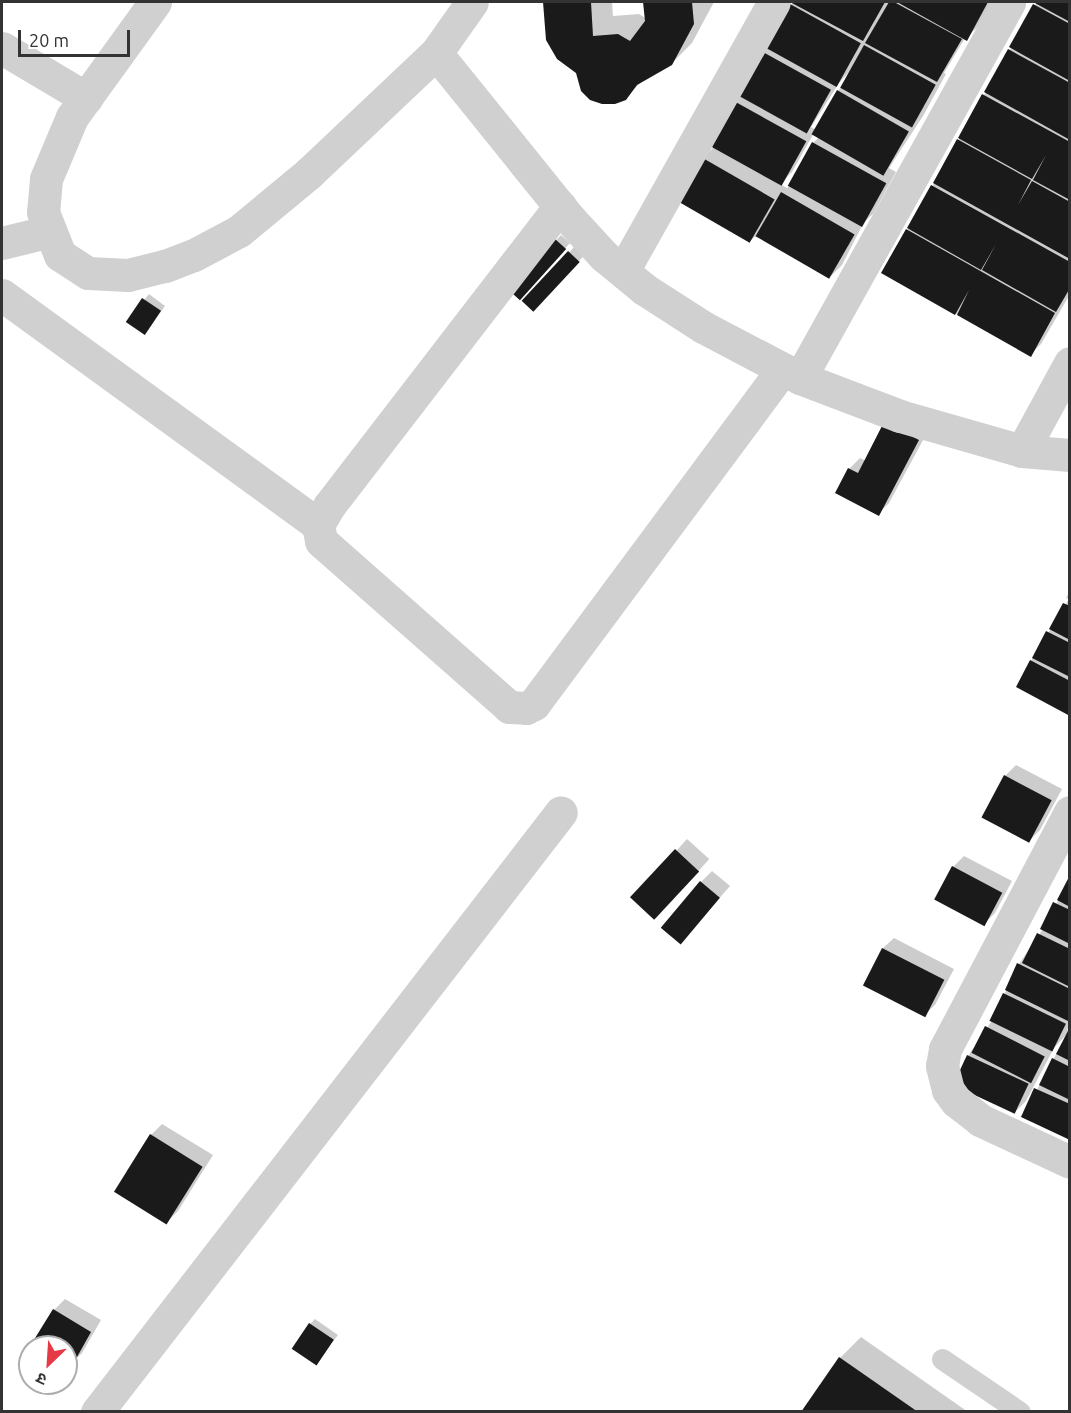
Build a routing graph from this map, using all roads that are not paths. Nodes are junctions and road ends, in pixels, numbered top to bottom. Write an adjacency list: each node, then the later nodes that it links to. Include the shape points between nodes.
1 (155, 2): 7 (street)
2 (472, 2): 6 (street)
3 (774, 2): 11 (street)
4 (1009, 2): 14 (street)
5 (2, 48): 7 (street)
6 (436, 53): 8 (street); 9 (street, via 309,173 239,231 194,255 128,276 88,273 60,255)
7 (86, 98): 9 (street, via 72,117 46,179 43,212)
8 (560, 206): 11 (street, via 604,256); 17 (street)
9 (50, 231): 10 (street)
10 (2, 243)
11 (623, 271): 14 (street, via 703,327)
12 (2, 295): 17 (street)
13 (1070, 363): 15 (street)
14 (792, 374): 15 (street, via 900,416); 17 (street, via 540,696 526,708 509,707 321,541)
15 (1022, 451): 16 (street)
16 (1070, 455)
17 (318, 525)
18 (1070, 812): 20 (street, via 945,1049 942,1066 948,1090 980,1120)
19 (561, 813): 22 (street)
20 (1070, 1162)
21 (942, 1359): 23 (lane)
22 (97, 1412)
23 (1020, 1412)

